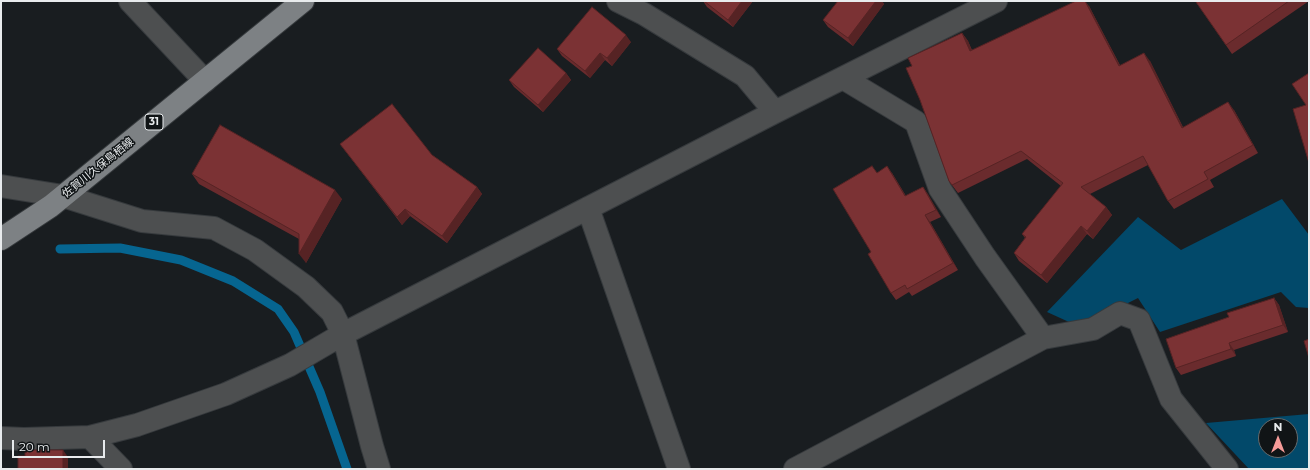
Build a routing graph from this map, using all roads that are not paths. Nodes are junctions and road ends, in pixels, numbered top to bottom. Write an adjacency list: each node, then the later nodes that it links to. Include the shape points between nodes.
1 (130, 1): 6 (street)
2 (303, 1): 6 (main road, 佐賀川久保鳥栖線 / 31)
3 (618, 1): 7 (street, via 644,14 745,76)
4 (996, 1): 5 (street)
5 (843, 78): 7 (street); 13 (street, via 916,122 940,189)
6 (205, 81): 9 (main road, 佐賀川久保鳥栖線 / 31)
7 (775, 112): 10 (street)
8 (1, 186): 9 (street)
9 (64, 196): 11 (main road, 佐賀川久保鳥栖線 / 31); 12 (street, via 142,221 214,228 255,250 306,287 332,312)
10 (588, 208): 12 (street); 18 (street)
11 (1, 239)
12 (337, 338): 14 (street, via 290,365 226,394 137,425); 17 (street)
13 (1043, 338): 19 (street); 20 (street, via 1093,329 1120,313 1139,320 1171,398)
14 (90, 437): 15 (street); 16 (street)
15 (1, 438)
16 (121, 469)
17 (379, 469)
18 (679, 469)
19 (795, 469)
20 (1227, 469)

